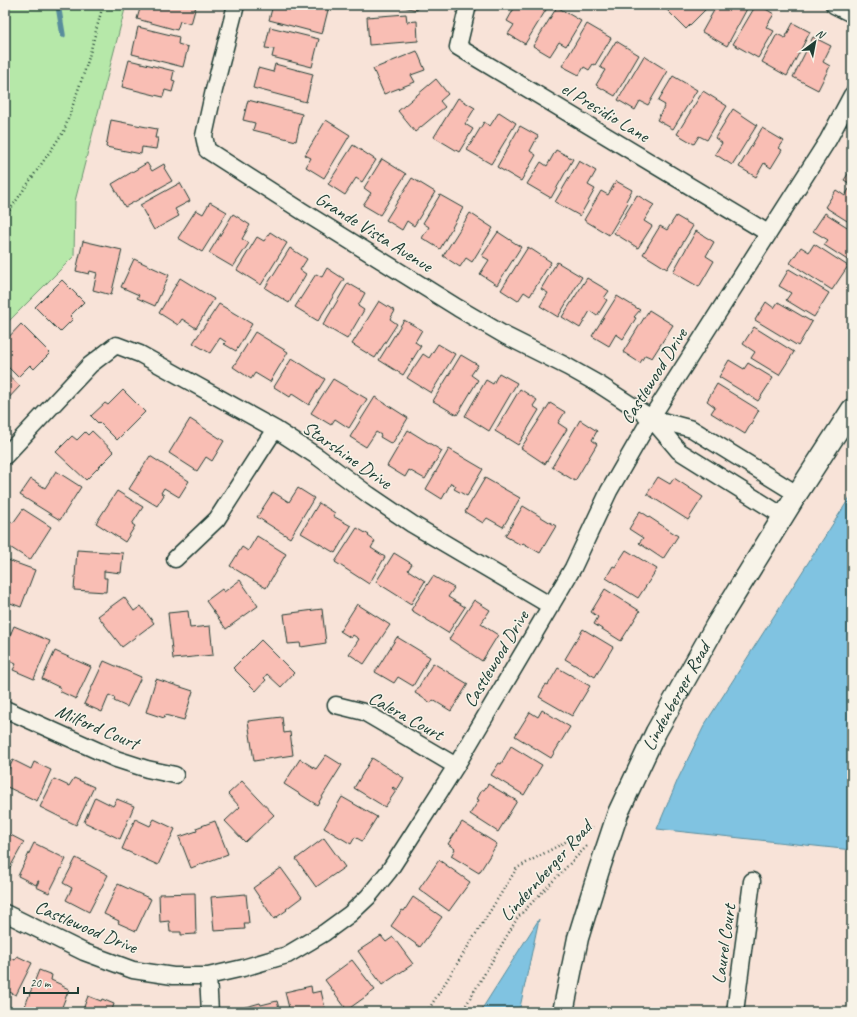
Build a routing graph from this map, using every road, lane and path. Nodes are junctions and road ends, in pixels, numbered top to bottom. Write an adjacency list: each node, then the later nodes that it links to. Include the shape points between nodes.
1 (103, 5): 7 (path, via 87,64 64,132)
2 (236, 5): 10 (street, Grande Vista Avenue, via 204,136 207,150 458,308 600,385)
3 (468, 5): 8 (street, el Presidio Lane, via 458,47)
4 (834, 5): 5 (street)
5 (852, 14)
6 (852, 95): 8 (street, Castlewood Drive, via 828,140)
7 (5, 217)
8 (768, 233): 10 (street, Castlewood Drive)
9 (852, 409): 13 (street, Lindenberger Road)
10 (651, 418): 13 (street, Grande Vista Avenue, via 692,429); 14 (street, Grande Vista Avenue, via 679,451); 16 (street, Castlewood Drive, via 609,491 573,568)
11 (275, 429): 12 (street, Starshine Drive, via 140,354 116,345 90,365); 15 (street, via 217,519); 16 (street, Starshine Drive, via 412,524)
12 (5, 456)
13 (797, 494): 14 (street, Lindenberger Road)
14 (784, 516): 21 (street, Lindenberger Road, via 716,625 656,732)
15 (175, 559)
16 (551, 606): 19 (street, Castlewood Drive)
17 (336, 705): 19 (street, Calera Court, via 364,712)
18 (5, 709): 20 (street, Milford Court, via 116,759)
19 (456, 766): 25 (street, Castlewood Drive, via 388,871 368,897 350,914 287,955)
20 (175, 775)
21 (618, 813): 27 (path, via 517,868); 29 (street, Lindenberger Road, via 578,938)
22 (590, 842): 28 (path, Lindernberger Road, via 518,916)
23 (752, 881): 30 (street, Laurel Court)
24 (5, 913): 25 (street, Castlewood Drive, via 84,952 134,970 173,976)
25 (208, 976): 26 (street)
26 (210, 1012)
27 (427, 1012)
28 (462, 1012)
29 (563, 1012)
30 (735, 1012)

